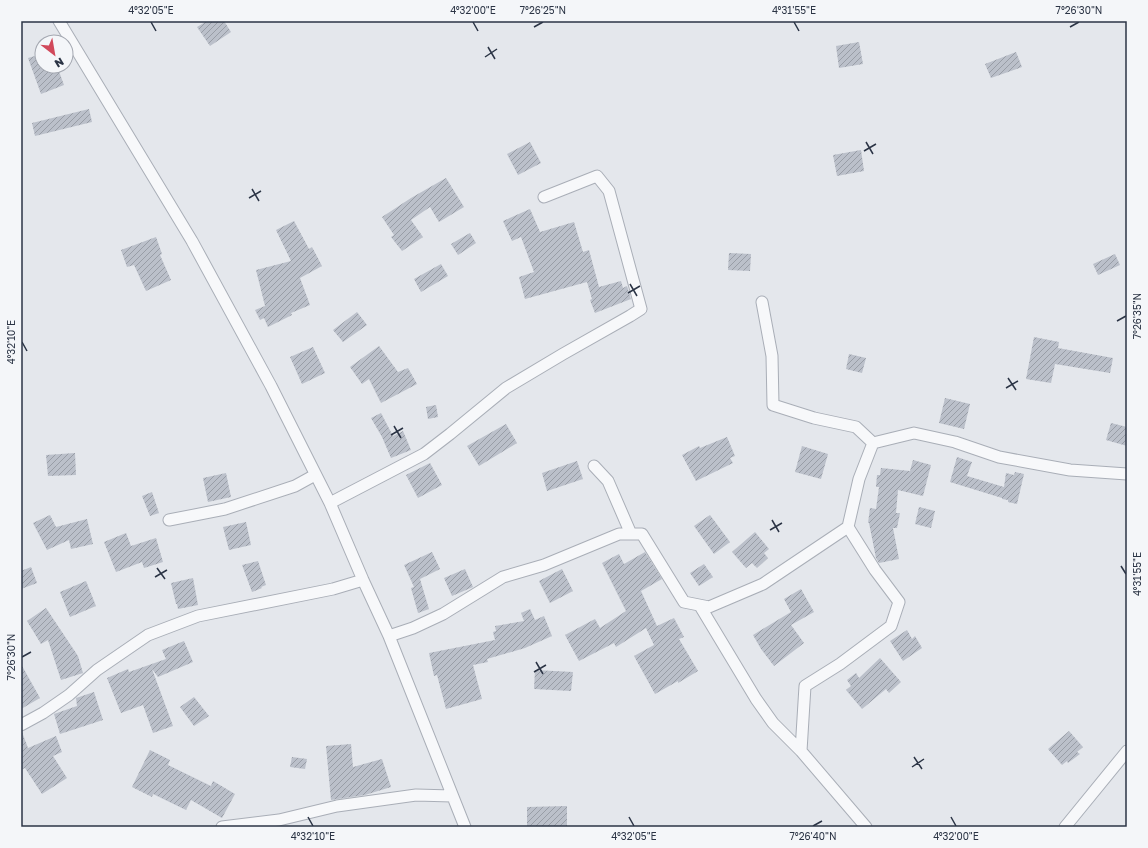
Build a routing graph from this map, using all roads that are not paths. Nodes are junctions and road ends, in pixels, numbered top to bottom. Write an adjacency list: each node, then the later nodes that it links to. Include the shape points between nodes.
1 (59, 21): 7 (street, via 192,241 271,386)
2 (544, 197): 8 (street, via 597,176 610,190 641,309 506,388 424,454)
3 (762, 302): 4 (street, via 772,356 773,405 814,418 856,427)
4 (873, 443): 6 (street, via 914,433 955,442 999,457 1070,470); 10 (street, via 859,479)
5 (594, 466): 11 (street, via 608,481)
6 (1127, 474)
7 (315, 475): 8 (street); 9 (street, via 295,486 225,509)
8 (330, 503): 12 (street)
9 (169, 520)
10 (848, 527): 13 (street, via 763,584 709,607); 16 (street, via 899,602 891,626 805,686)
11 (631, 534): 13 (street, via 642,534 684,602); 14 (street, via 620,534 544,565 503,577 443,614)
12 (363, 580): 14 (street); 15 (street, via 333,589 198,616 148,635 97,670 69,695)
13 (700, 606): 16 (street, via 756,699 773,723)
14 (389, 636): 18 (street)
15 (21, 725)
16 (801, 751): 21 (street)
17 (1127, 751): 22 (street)
18 (452, 796): 19 (street, via 416,795 345,804 279,820); 20 (street)
19 (222, 827)
20 (465, 827)
21 (866, 827)
22 (1065, 827)

